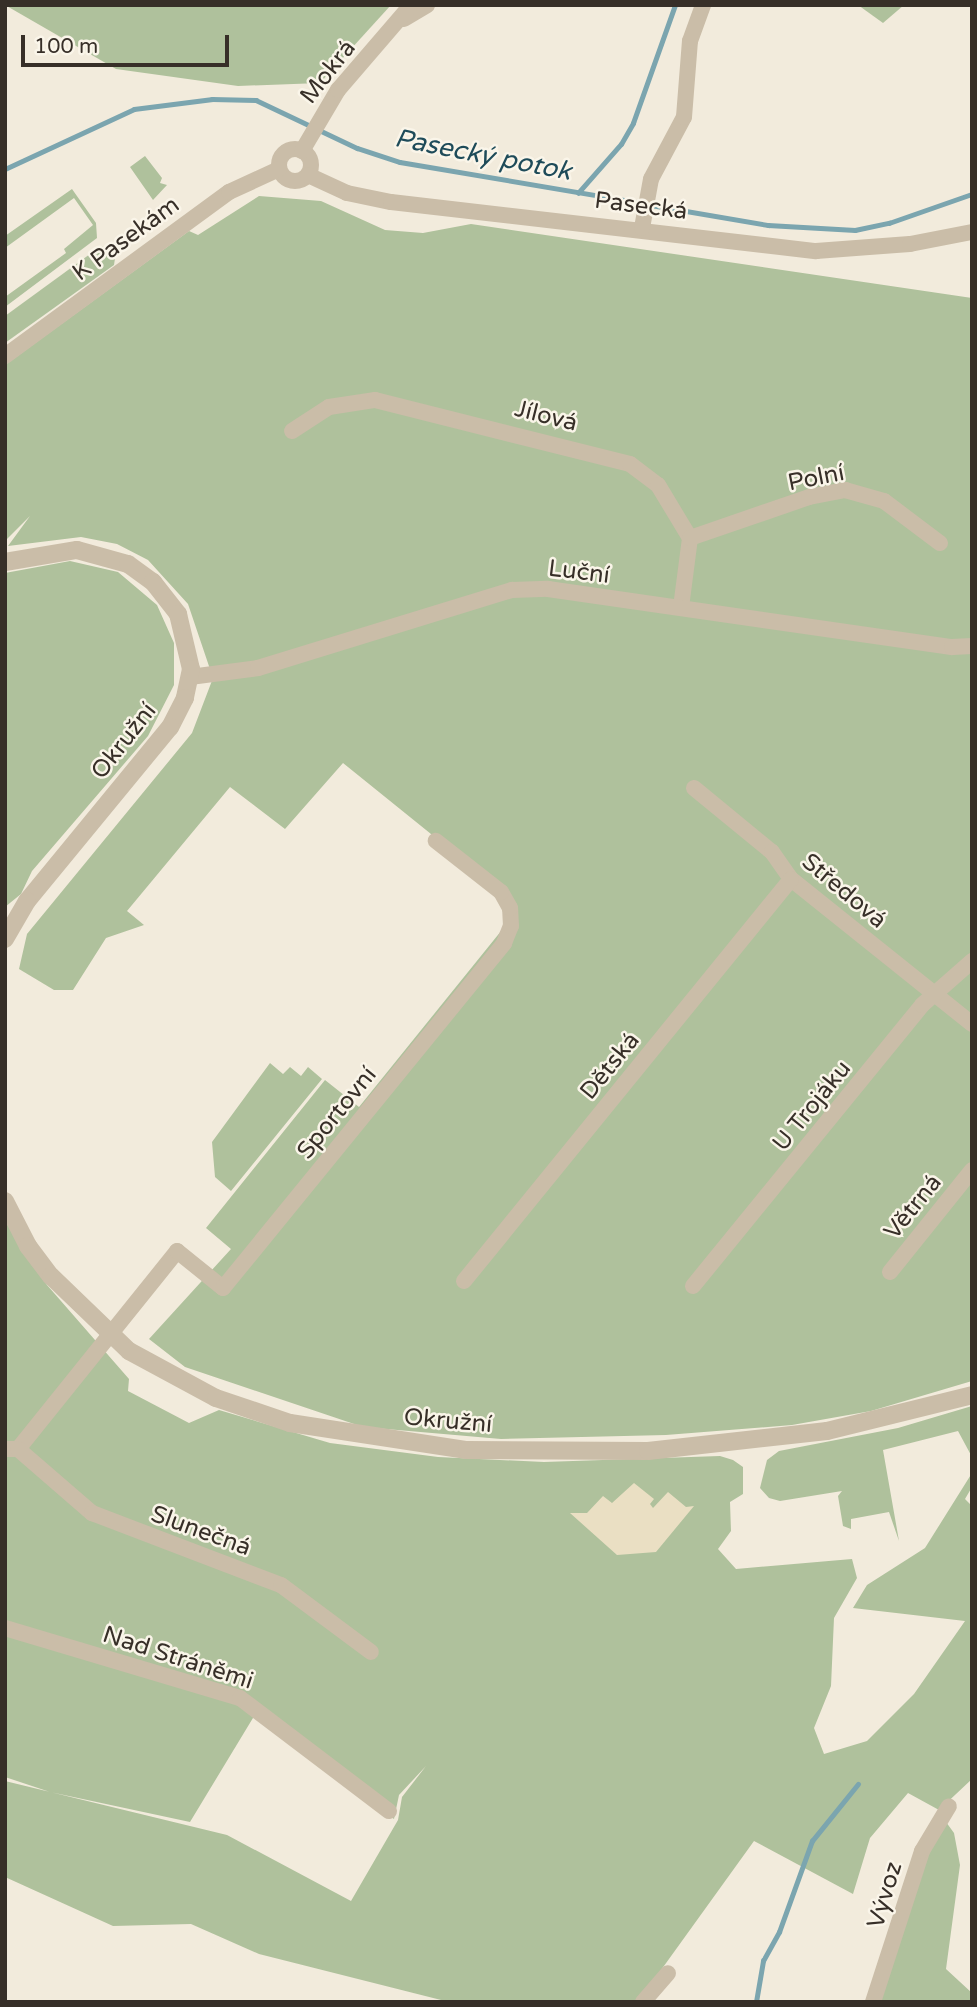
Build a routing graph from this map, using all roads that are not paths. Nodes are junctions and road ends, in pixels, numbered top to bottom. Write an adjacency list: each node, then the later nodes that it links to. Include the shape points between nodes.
1 (411, 5): 4 (street)
2 (427, 5): 4 (street)
3 (703, 5): 8 (street, via 690,41 684,117 654,169)
4 (396, 24): 5 (street, Mokrá, via 338,90)
5 (302, 151): 6 (street, via 283,154); 7 (street, via 310,162)
6 (279, 169): 7 (street, via 284,178 294,182); 10 (street, K Pasekám, via 229,192)
7 (308, 175): 8 (street, Pasecká, via 347,193 391,202)
8 (644, 221): 9 (street, Pasecká, via 816,251 910,244)
9 (972, 232)
10 (5, 356)
11 (292, 431): 12 (street, Jílová, via 329,407 375,400 614,456 659,485)
12 (690, 538): 13 (street, Polní, via 809,497 845,490 884,501); 15 (street)
13 (940, 543)
14 (5, 562): 17 (street, Okružní, via 77,550 128,564 153,582 178,614 189,652)
15 (681, 607): 16 (street, Luční, via 951,647); 17 (street, Luční, via 548,589 512,590 258,668)
16 (972, 646)
17 (190, 677): 21 (street, Okružní, via 170,727 67,850)
18 (694, 788): 20 (street, Středová, via 772,852)
19 (436, 841): 30 (street, Sportovní, via 501,891 510,908 511,926 504,943 223,1288 177,1251)
20 (791, 879): 23 (street, Středová); 28 (street, Dětská)
21 (7, 931)
22 (972, 961): 23 (street, U Trojáku)
23 (934, 995): 24 (street, Středová); 29 (street, U Trojáku)
24 (972, 1024)
25 (972, 1170): 27 (street, Větrná)
26 (5, 1201): 30 (street, Okružní, via 28,1246 51,1276)
27 (890, 1272)
28 (464, 1281)
29 (692, 1286)
30 (108, 1333): 31 (street, Okružní, via 181,1383 276,1419 467,1450 648,1451 747,1442 883,1420); 32 (street, Slunečná)
31 (972, 1395)
32 (12, 1449): 34 (street, Slunečná, via 92,1513 281,1585)
33 (5, 1628): 36 (street, Nad Stráněmi, via 240,1699)
34 (370, 1653)
35 (949, 1806): 39 (street, Vývoz, via 922,1851)
36 (388, 1811)
37 (668, 1973): 38 (street)
38 (643, 2002)
39 (873, 2002)

